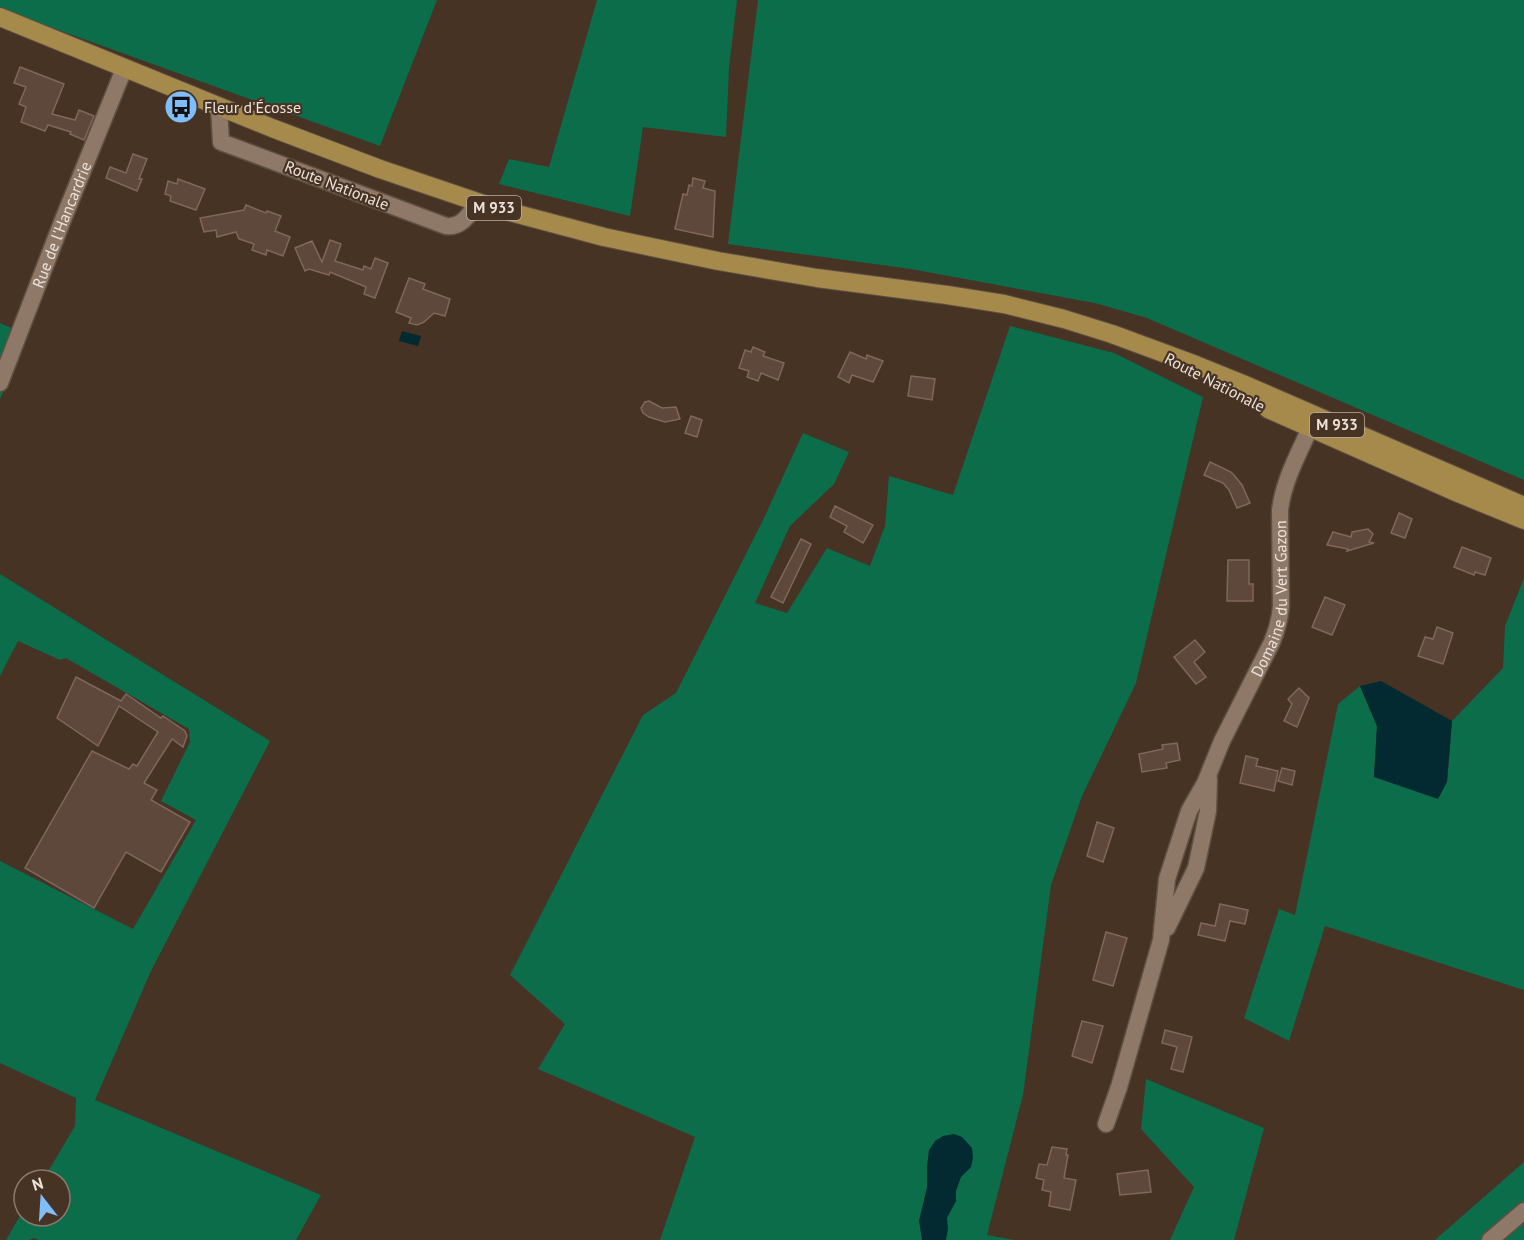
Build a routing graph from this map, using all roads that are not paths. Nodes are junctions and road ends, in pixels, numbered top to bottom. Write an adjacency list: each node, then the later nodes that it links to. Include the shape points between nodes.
1 (0, 17): 2 (main road, M 933)
2 (124, 69): 3 (main road, M 933); 5 (street, Rue de l'Hancardrie)
3 (219, 107): 4 (main road, M 933); 4 (street, Route Nationale, via 221,142 446,226 459,224)
4 (478, 203): 6 (main road, Route Nationale / M 933, via 576,230 718,261 1004,304 1084,325 1196,365)
5 (0, 383)
6 (1313, 422): 7 (main road, Route Nationale / M 933); 8 (main road, Route Nationale / M 933); 9 (street, Domaine du Vert Gazon, via 1281,502 1280,620)
7 (1524, 506)
8 (1524, 520)
9 (1209, 775): 10 (street, Domaine du Vert Gazon, via 1189,811 1167,879); 10 (street, Domaine du Vert Gazon, via 1208,811 1196,868)
10 (1161, 940): 11 (street, Domaine du Vert Gazon)
11 (1106, 1124)
12 (1524, 1211): 13 (street)
13 (1490, 1240)

